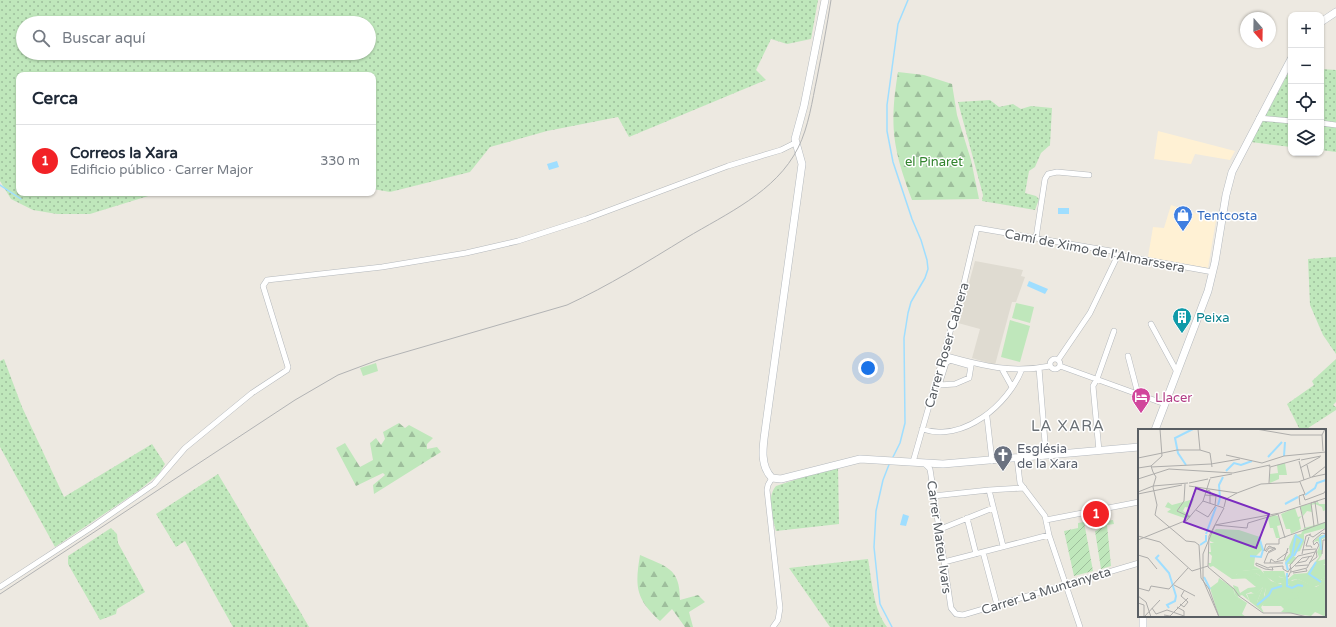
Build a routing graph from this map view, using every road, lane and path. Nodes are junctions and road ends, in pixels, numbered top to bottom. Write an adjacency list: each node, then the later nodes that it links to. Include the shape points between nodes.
1 (824, 0): 9 (main road)
2 (1336, 12): 3 (main road)
3 (1324, 20)
4 (1288, 65): 5 (main road)
5 (1259, 118): 6 (street); 14 (main road, via 1232,172)
6 (1288, 121)
7 (1324, 123): 8 (street)
8 (1336, 125)
9 (795, 143): 43 (main road, via 802,164 764,441 764,466); 59 (street, via 518,241 466,253 382,267 267,280 263,286 287,370 252,393 185,448 154,484)
10 (1089, 175): 12 (street, via 1057,172 1048,174)
11 (977, 228): 12 (street, Camí de Ximo de l'Almarssera); 17 (street, Carrer Roser Cabrera, via 972,256)
12 (1036, 238): 13 (street, Camí de Ximo de l'Almarssera, via 1111,251)
13 (1118, 255): 14 (street, Camí de Ximo de l'Almarssera); 19 (street, via 1090,313)
14 (1213, 272): 26 (main road)
15 (1151, 324): 26 (street)
16 (1114, 331): 27 (street)
17 (943, 355): 24 (street); 32 (street, Carrer Roser Cabrera)
18 (1128, 356): 29 (street)
19 (1058, 360): 21 (street, via 1052,360); 22 (street)
20 (946, 363): 20 (street, via 939,385 955,384 968,378 971,366 950,360)
21 (1050, 366): 22 (street, via 1056,369); 23 (street)
22 (1060, 366): 27 (street)
23 (1039, 368): 25 (street); 36 (street)
24 (1002, 369): 25 (street); 28 (street)
25 (1022, 369): 28 (street)
26 (1177, 372): 30 (main road)
27 (1097, 379): 29 (street); 35 (street, via 1093,386)
28 (1012, 387): 32 (street, via 986,415 972,425 942,432)
29 (1138, 394): 30 (street)
30 (1165, 404): 33 (main road)
31 (987, 417): 38 (street)
32 (922, 429): 39 (street, Carrer Roser Cabrera)
33 (1155, 429)
34 (1138, 448): 35 (main road)
35 (1099, 451): 36 (main road)
36 (1046, 455): 37 (main road)
37 (1017, 458): 38 (main road); 44 (street, via 1020,483)
38 (992, 461): 41 (main road)
39 (912, 462): 40 (main road); 43 (main road, via 853,460 789,477)
40 (925, 464): 41 (main road); 42 (street, Carrer Mateu Ivars)
41 (937, 464): 42 (main road)
42 (930, 470): 46 (street, Carrer Mateu Ivars)
43 (772, 478): 62 (street, via 767,490 780,608 778,620)
44 (1024, 488): 45 (street); 50 (street, via 1042,510)
45 (989, 490): 46 (street); 48 (street)
46 (933, 496): 51 (street, Carrer Mateu Ivars)
47 (1138, 502): 50 (street)
48 (993, 508): 49 (street); 53 (street)
49 (967, 518): 51 (street); 55 (street)
50 (1046, 520): 52 (street)
51 (938, 530): 56 (street, Carrer Mateu Ivars)
52 (1049, 535): 53 (street); 58 (street)
53 (1003, 546): 54 (street)
54 (983, 552): 55 (street); 60 (street)
55 (976, 554): 56 (street)
56 (944, 562): 61 (street, Carrer Mateu Ivars, via 951,608)
57 (1138, 563): 58 (street, Carrer La Muntanyeta)
58 (1065, 583): 60 (street, Carrer La Muntanyeta); 63 (street)
59 (0, 587)
60 (997, 605): 61 (street, Carrer La Muntanyeta, via 963,615)
61 (954, 612)
62 (773, 627)
63 (1080, 627)

